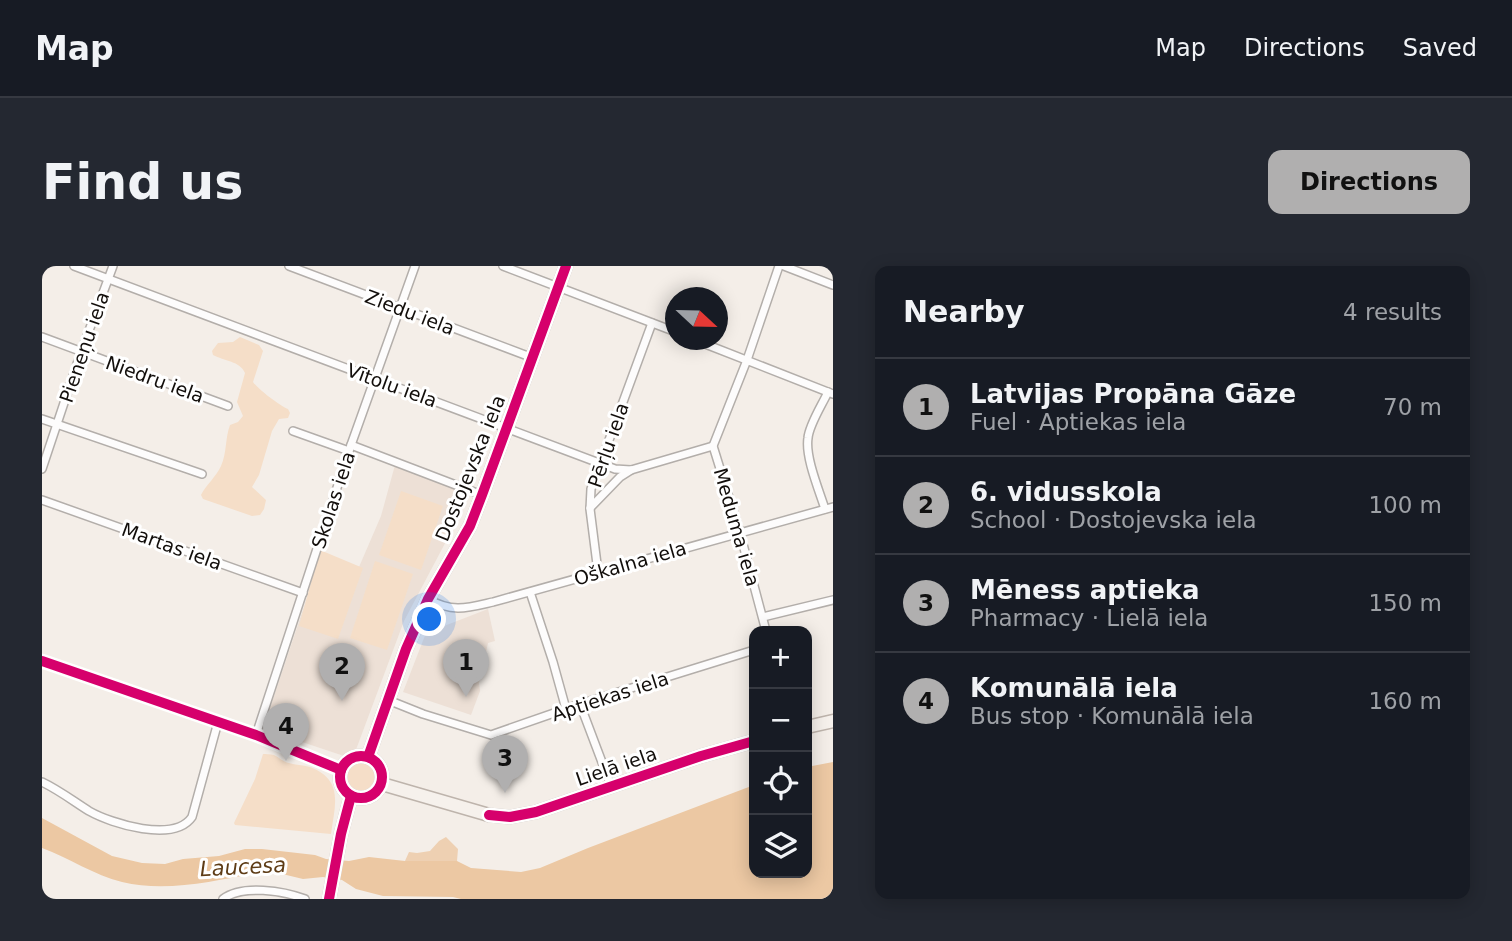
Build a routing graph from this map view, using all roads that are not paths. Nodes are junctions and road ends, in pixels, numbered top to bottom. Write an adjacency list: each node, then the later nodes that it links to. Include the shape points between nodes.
1 (74, 266): 8 (street, Vītolu iela)
2 (113, 266): 8 (street, Pieneņu iela)
3 (289, 266): 11 (street, Ziedu iela)
4 (415, 266): 11 (street, Skolas iela)
5 (503, 266): 10 (street)
6 (566, 266): 10 (main road, Dostojevska iela)
7 (782, 266): 9 (street); 18 (street, Meduma iela)
8 (108, 278): 16 (street, Pieneņu iela); 19 (street, Vītolu iela)
9 (833, 285)
10 (558, 288): 12 (street); 17 (main road, Dostojevska iela)
11 (400, 309): 17 (street, Ziedu iela); 19 (street, Skolas iela)
12 (652, 323): 13 (street); 28 (street, Pērļu iela)
13 (665, 328)
14 (42, 337): 16 (street, Niedru iela)
15 (721, 350): 18 (street)
16 (81, 352): 21 (street, Niedru iela); 23 (street, Pieneņu iela)
17 (533, 358): 24 (main road, Dostojevska iela)
18 (747, 360): 20 (street); 26 (street, Meduma iela)
19 (374, 379): 24 (street, Vītolu iela); 27 (street, Skolas iela)
20 (830, 393): 34 (street, via 807,445)
21 (228, 405)
22 (42, 419): 23 (street)
23 (57, 425): 29 (street, Pieneņu iela); 31 (street)
24 (508, 427): 28 (street, Vītolu iela); 32 (main road, Dostojevska iela)
25 (293, 431): 27 (street)
26 (713, 446): 30 (street, Vītolu iela); 36 (street, Meduma iela)
27 (350, 448): 32 (street); 39 (street, Skolas iela)
28 (599, 463): 30 (street, Vītolu iela); 35 (street, Pērļu iela)
29 (42, 469)
30 (631, 470): 35 (street)
31 (202, 474)
32 (482, 495): 40 (main road, Dostojevska iela, via 470,526)
33 (42, 500): 39 (street, Martas iela)
34 (829, 508): 36 (street, Oškalna iela)
35 (590, 509): 37 (street, Pērļu iela)
36 (740, 533): 37 (street, Oškalna iela); 42 (street, Meduma iela)
37 (598, 572): 38 (street, Oškalna iela)
38 (530, 592): 40 (street, Oškalna iela, via 461,608); 48 (street)
39 (303, 593): 52 (street, Skolas iela)
40 (428, 600): 46 (main road, Dostojevska iela)
41 (833, 600): 42 (street)
42 (763, 617): 43 (street, Meduma iela)
43 (765, 626)
44 (749, 652): 47 (street, Aptiekas iela)
45 (42, 661): 50 (street)
46 (388, 700): 48 (street, Aptiekas iela, via 491,735); 54 (main road, Dostojevska iela)
47 (580, 704): 48 (street, Aptiekas iela); 58 (street)
48 (566, 709)
49 (833, 721): 51 (main road)
50 (218, 722): 52 (street); 56 (street, via 192,817 169,830 117,823)
51 (812, 726)
52 (256, 735): 55 (street)
53 (749, 742): 58 (main road, Lielā iela)
54 (368, 757): 55 (main road, via 355,757); 57 (main road, via 379,765)
55 (341, 770): 59 (main road, via 343,788)
56 (42, 782)
57 (382, 784): 58 (main road, Lielā iela, via 510,817); 59 (main road, via 366,798)
58 (611, 786)
59 (351, 796): 60 (main road)
60 (330, 896)
61 (224, 898): 62 (street, via 247,890)
62 (305, 899)

